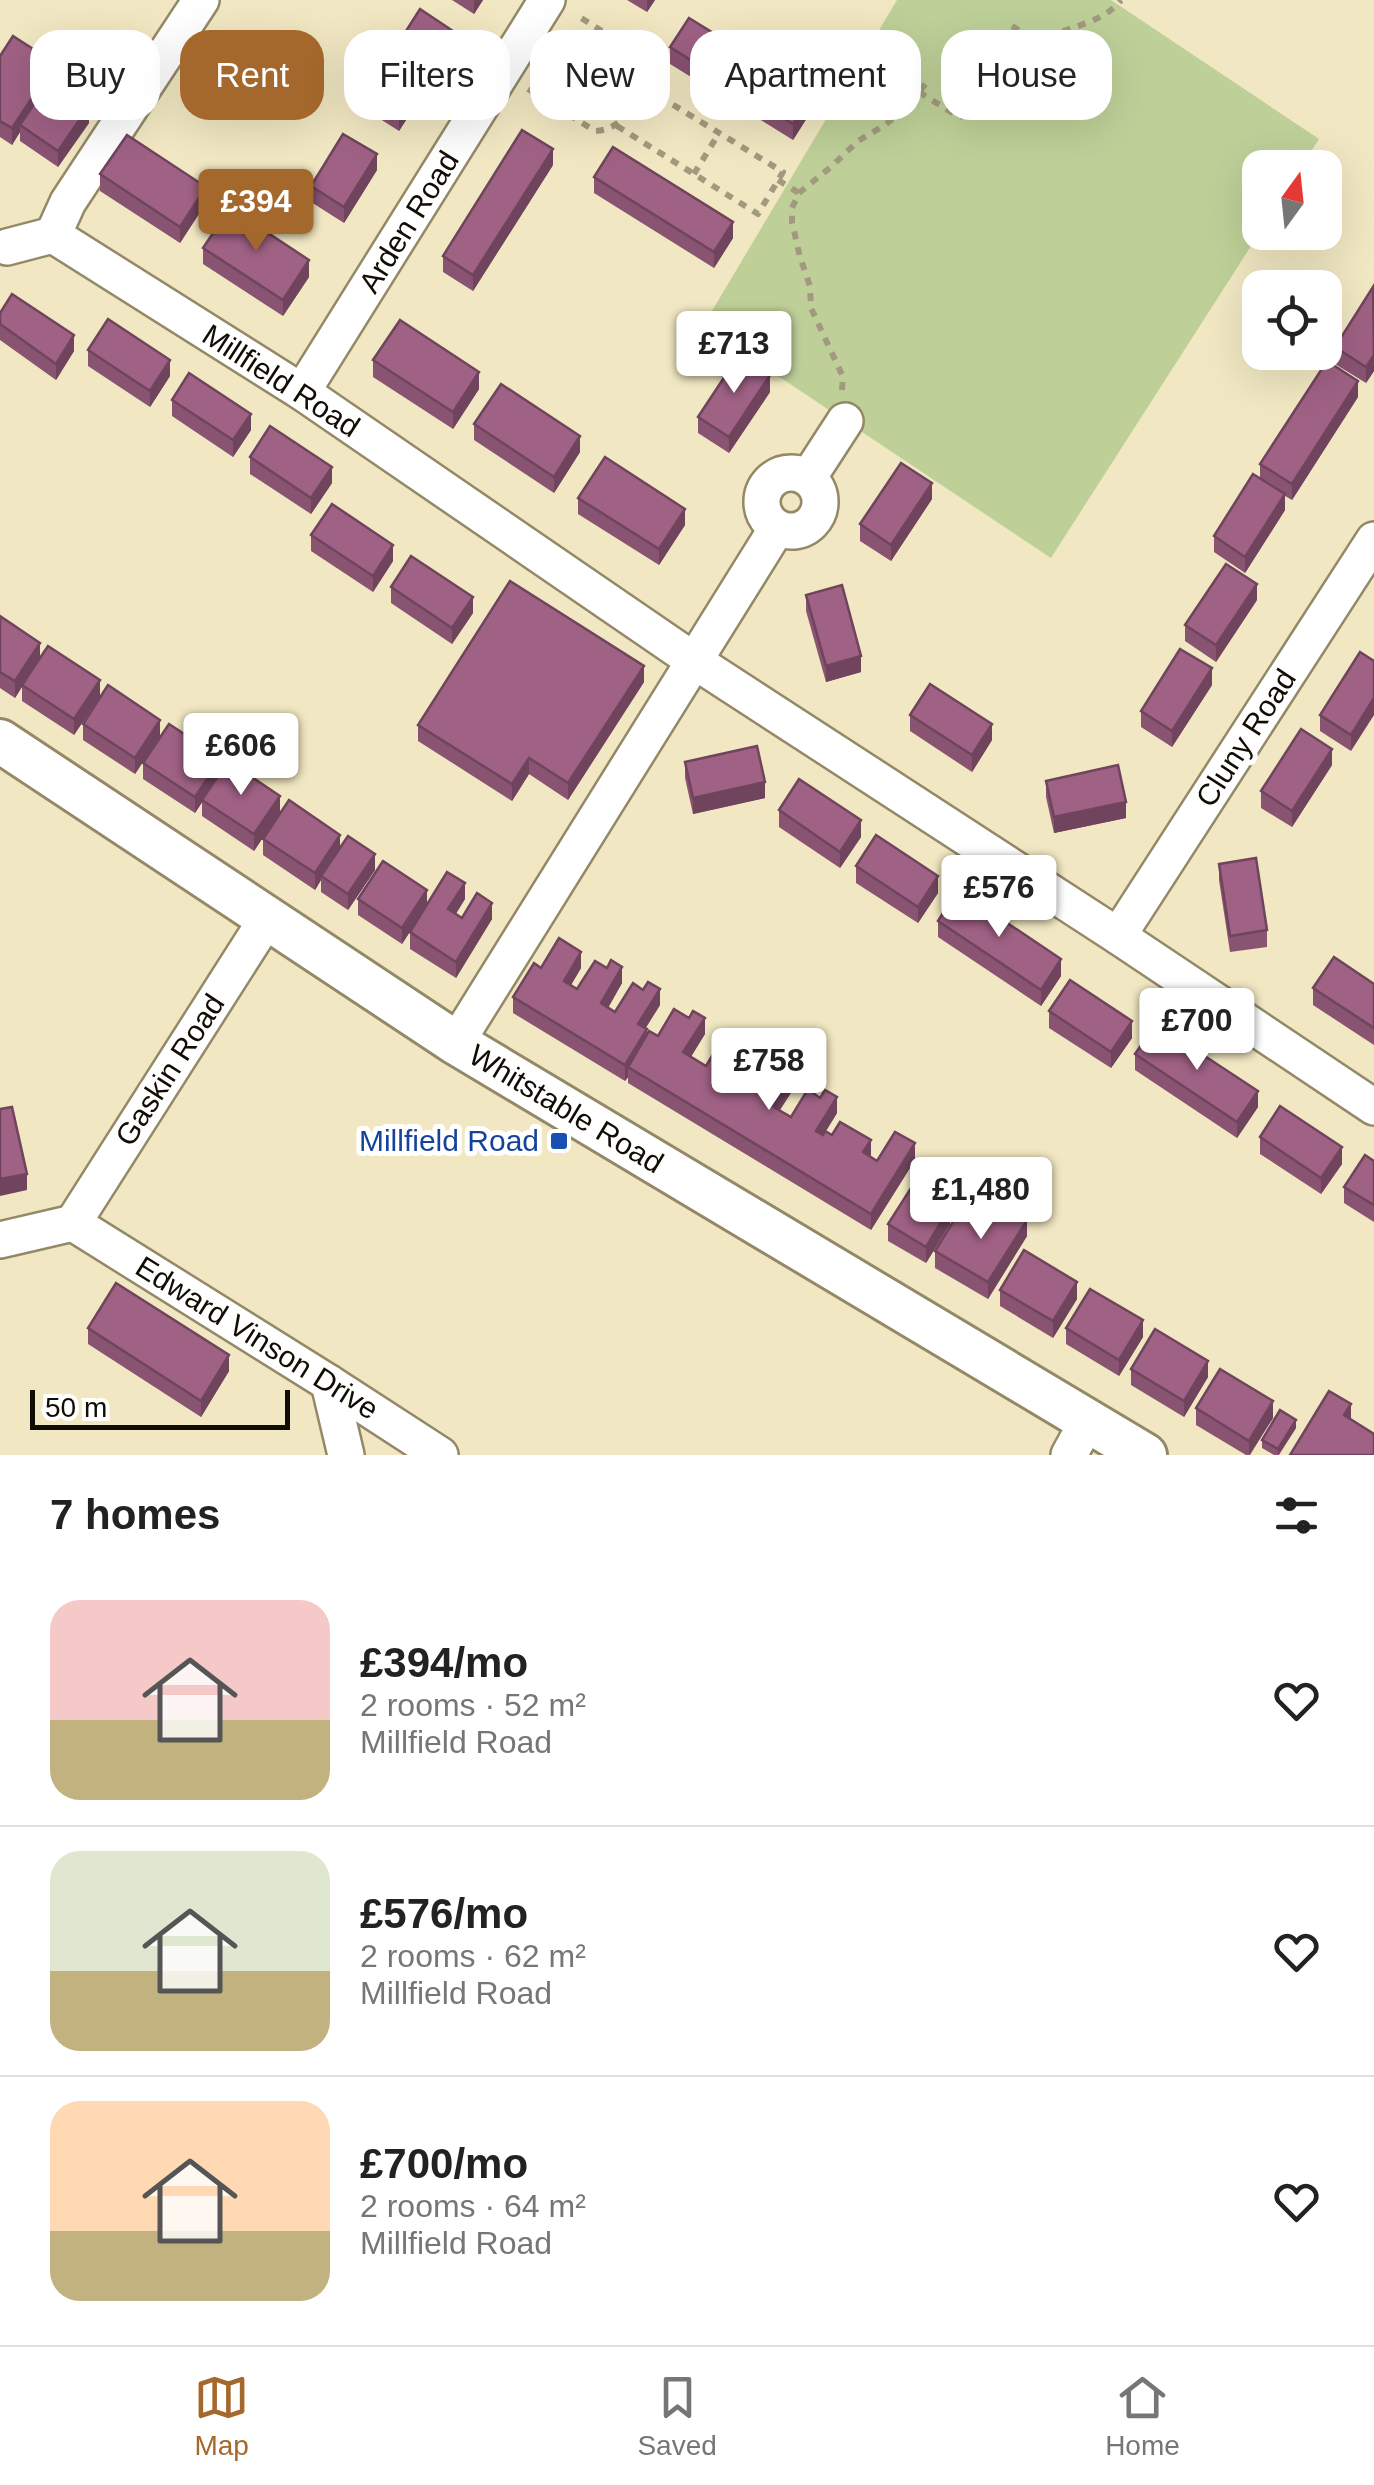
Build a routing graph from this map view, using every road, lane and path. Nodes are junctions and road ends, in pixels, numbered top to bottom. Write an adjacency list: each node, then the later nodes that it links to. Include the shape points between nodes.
1 (202, 0): 21 (street, via 68,202)
2 (1121, 0): 7 (path)
3 (558, 5): 5 (path); 8 (street, Arden Road)
4 (1012, 26): 6 (path)
5 (598, 30)
6 (1018, 30)
7 (1067, 30)
8 (510, 62)
9 (510, 77): 16 (path, via 595,131)
10 (930, 78): 11 (path)
11 (921, 91)
12 (670, 103): 17 (path)
13 (472, 120): 23 (street, Arden Road)
14 (621, 120): 16 (path)
15 (889, 120): 20 (path)
16 (617, 126): 18 (path)
17 (719, 133): 18 (path); 19 (path, via 783,172)
18 (694, 174): 19 (path, via 758,214)
19 (778, 180): 20 (path)
20 (799, 193): 24 (path, via 792,222 811,308 843,377 832,422)
21 (53, 236): 22 (street); 23 (street, Millfield Road)
22 (7, 247)
23 (302, 392): 26 (street, Millfield Road)
24 (843, 424): 26 (street, via 808,478 790,473 766,487 764,514 777,528)
25 (1374, 540): 29 (street, Cluny Road)
26 (693, 660): 29 (street, Millfield Road); 30 (street)
27 (0, 742): 28 (main road, Whitstable Road)
28 (268, 917): 30 (main road, Whitstable Road); 32 (street, Gaskin Road)
29 (1118, 936): 31 (street, Millfield Road)
30 (456, 1044): 35 (main road, Whitstable Road)
31 (1374, 1106)
32 (73, 1223): 33 (street); 34 (street, Edward Vinson Drive)
33 (0, 1240)
34 (329, 1382): 36 (street); 37 (street, Edward Vinson Drive)
35 (1078, 1438): 38 (main road, Whitstable Road)
36 (346, 1455)
37 (440, 1455)
38 (1145, 1455)

